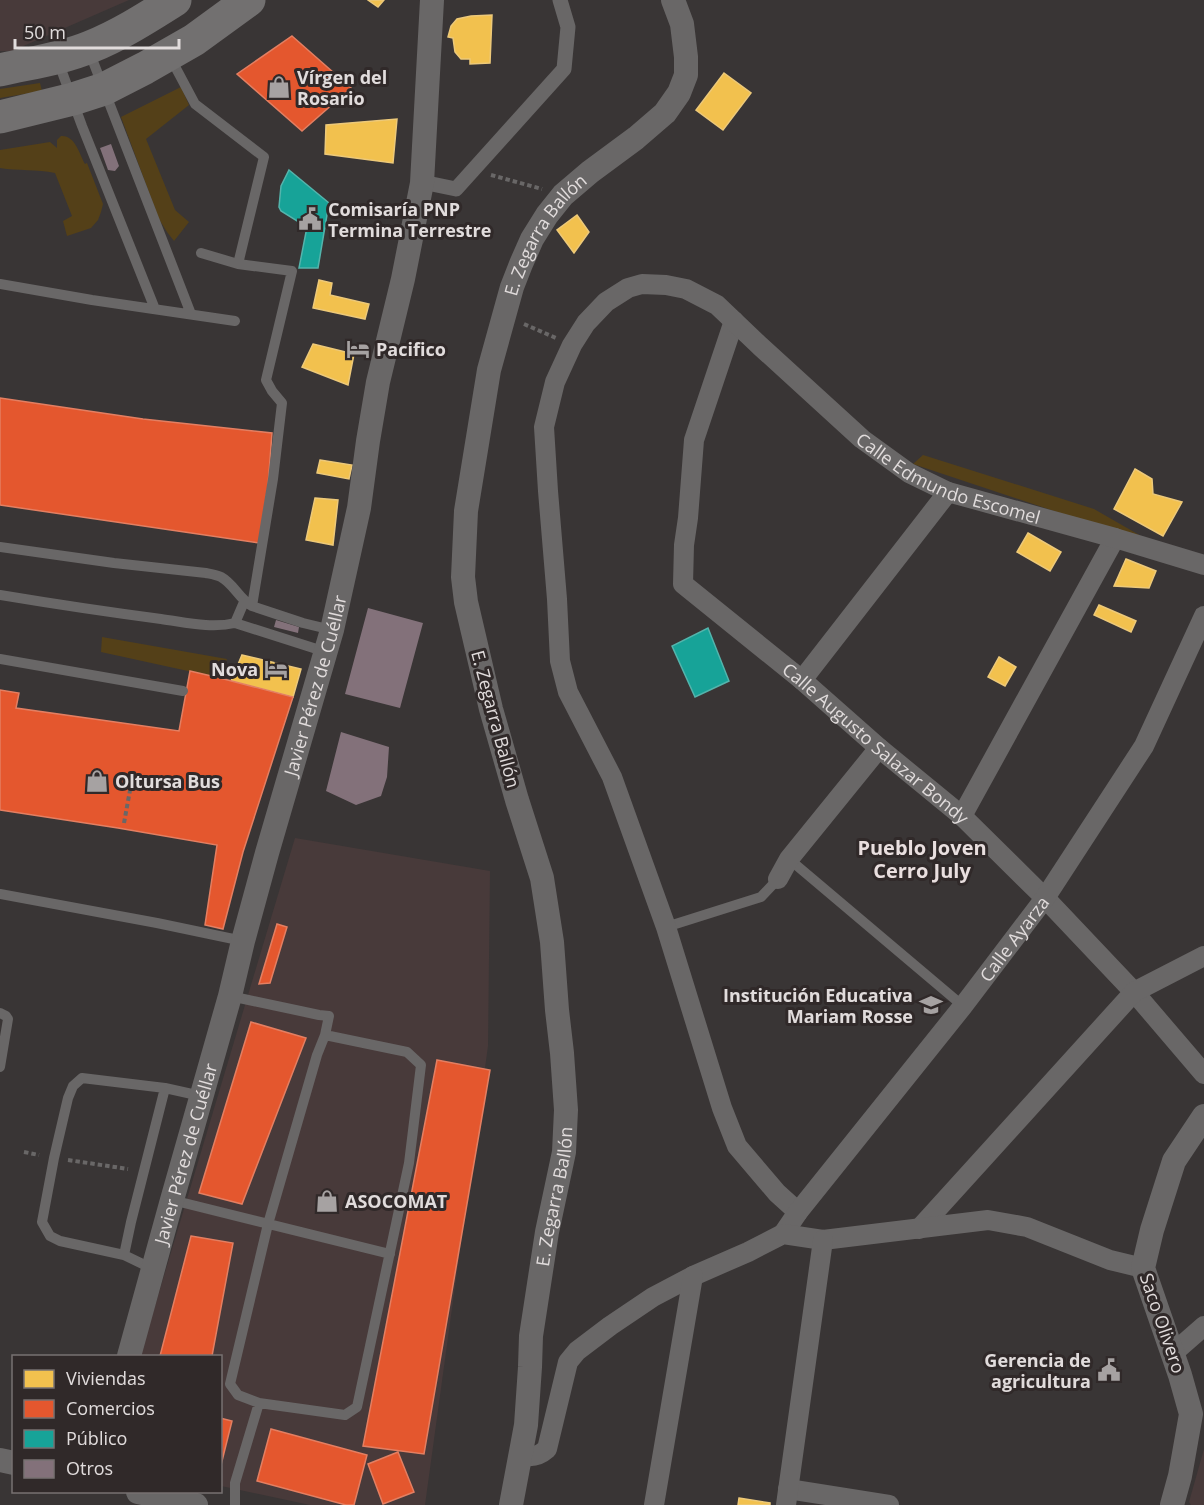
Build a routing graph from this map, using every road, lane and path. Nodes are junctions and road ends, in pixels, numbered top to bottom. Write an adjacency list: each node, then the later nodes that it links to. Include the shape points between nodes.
1 (249, 0): 7 (highway)
2 (432, 0): 14 (street, Javier Pérez de Cuéllar)
3 (560, 0): 13 (street, via 568,27 564,69)
4 (673, 0): 15 (street, E. Zegarra Ballón, via 682,24 687,57 680,93 665,113)
5 (166, 2): 6 (highway)
6 (88, 48): 8 (highway); 10 (lane)
7 (169, 55): 10 (highway); 17 (lane, via 195,104 264,157)
8 (57, 58): 9 (highway); 11 (lane)
9 (0, 70)
10 (104, 89): 11 (highway); 20 (lane)
11 (73, 99): 12 (highway); 19 (lane)
12 (0, 117)
13 (474, 170): 14 (street, via 456,189); 15 (path)
14 (422, 183): 33 (street, Javier Pérez de Cuéllar, via 404,279 378,382 359,508)
15 (563, 195): 21 (street, E. Zegarra Ballón, via 532,239)
16 (201, 253): 17 (lane)
17 (238, 264): 30 (lane, via 292,271 266,380 282,403 273,479)
18 (0, 284): 19 (lane)
19 (155, 309): 20 (lane)
20 (191, 314): 22 (lane)
21 (504, 316): 24 (path); 76 (street, E. Zegarra Ballón, via 482,409 466,511 463,577 491,709 542,878 552,942 566,1110 564,1152 531,1336)
22 (235, 321)
23 (734, 321): 24 (street, Calle Edmundo Escomel, via 717,305 686,289 642,284 606,302); 25 (street, Calle Edmundo Escomel, via 862,439 909,473); 35 (street, Calle Augusto Salazar Bondy, via 694,440 683,584)
24 (572, 345): 45 (street, Calle Edmundo Escomel, via 555,382 544,428 560,661 568,692 612,777)
25 (948, 492): 26 (street, Calle Edmundo Escomel); 35 (street)
26 (1115, 538): 28 (street, Calle Edmundo Escomel); 39 (street)
27 (0, 547): 30 (lane, via 206,573 221,577)
28 (1204, 565)
29 (0, 595): 32 (lane, via 207,625)
30 (248, 604): 32 (lane); 33 (lane, via 303,623)
31 (1204, 616): 44 (street, Calle Ayarza, via 1144,746)
32 (234, 623): 33 (lane)
33 (329, 641): 46 (street, Javier Pérez de Cuéllar)
34 (0, 659): 36 (lane)
35 (802, 680): 37 (street, Calle Augusto Salazar Bondy)
36 (183, 691)
37 (879, 748): 39 (street, Calle Augusto Salazar Bondy); 41 (street)
38 (133, 774): 40 (path)
39 (962, 816): 44 (street, Calle Augusto Salazar Bondy)
40 (124, 823)
41 (789, 859): 42 (street); 50 (lane)
42 (778, 879): 45 (lane, via 761,897)
43 (0, 894): 46 (lane)
44 (1045, 898): 48 (street, Calle Augusto Salazar Bondy); 50 (street, Calle Ayarza)
45 (666, 927): 61 (street, Calle Edmundo Escomel, via 737,1146)
46 (243, 941): 49 (street, Javier Pérez de Cuéllar)
47 (1204, 956): 48 (street)
48 (1134, 992): 54 (street, Calle Augusto Salazar Bondy); 63 (street)
49 (230, 996): 52 (lane, via 329,1016); 56 (street, Javier Pérez de Cuéllar)
50 (963, 1006): 61 (street, Calle Ayarza)
51 (0, 1013): 53 (lane, via 8,1019)
52 (325, 1035): 62 (lane); 66 (lane, via 407,1052 421,1065 409,1163)
53 (0, 1067)
54 (1204, 1074)
55 (165, 1088): 56 (lane); 58 (lane, via 82,1078 68,1098); 59 (lane)
56 (202, 1096): 60 (street, Javier Pérez de Cuéllar)
57 (1204, 1116): 68 (street, Saco Olivero, via 1174,1161)
58 (54, 1158): 59 (path); 67 (lane, via 42,1222 50,1236)
59 (144, 1172): 67 (lane)
60 (172, 1200): 62 (lane); 69 (street, Javier Pérez de Cuéllar)
61 (798, 1212): 64 (street, Calle Ayarza)
62 (268, 1224): 66 (lane); 74 (lane, via 230,1384 238,1395)
63 (919, 1229): 65 (street); 68 (street, via 988,1220 1027,1227 1110,1260)
64 (783, 1234): 65 (street); 70 (street)
65 (823, 1240): 78 (street)
66 (390, 1254): 74 (lane, via 357,1407 345,1415)
67 (124, 1255): 69 (lane)
68 (1143, 1268): 72 (street, Saco Olivero)
69 (153, 1269): 73 (street, Javier Pérez de Cuéllar)
70 (693, 1276): 76 (street, via 653,1297 577,1351 568,1362 547,1449 535,1456); 82 (street)
71 (1204, 1326): 72 (street)
72 (1172, 1354): 75 (street, Saco Olivero)
73 (129, 1355)
74 (259, 1403): 80 (lane, via 235,1483)
75 (1198, 1417): 84 (street, Saco Olivero)
76 (522, 1455): 81 (street, E. Zegarra Ballón)
77 (146, 1493): 79 (street)
78 (787, 1497): 83 (street)
79 (196, 1505)
80 (235, 1505)
81 (511, 1505)
82 (654, 1505)
83 (889, 1505)
84 (1172, 1505)

